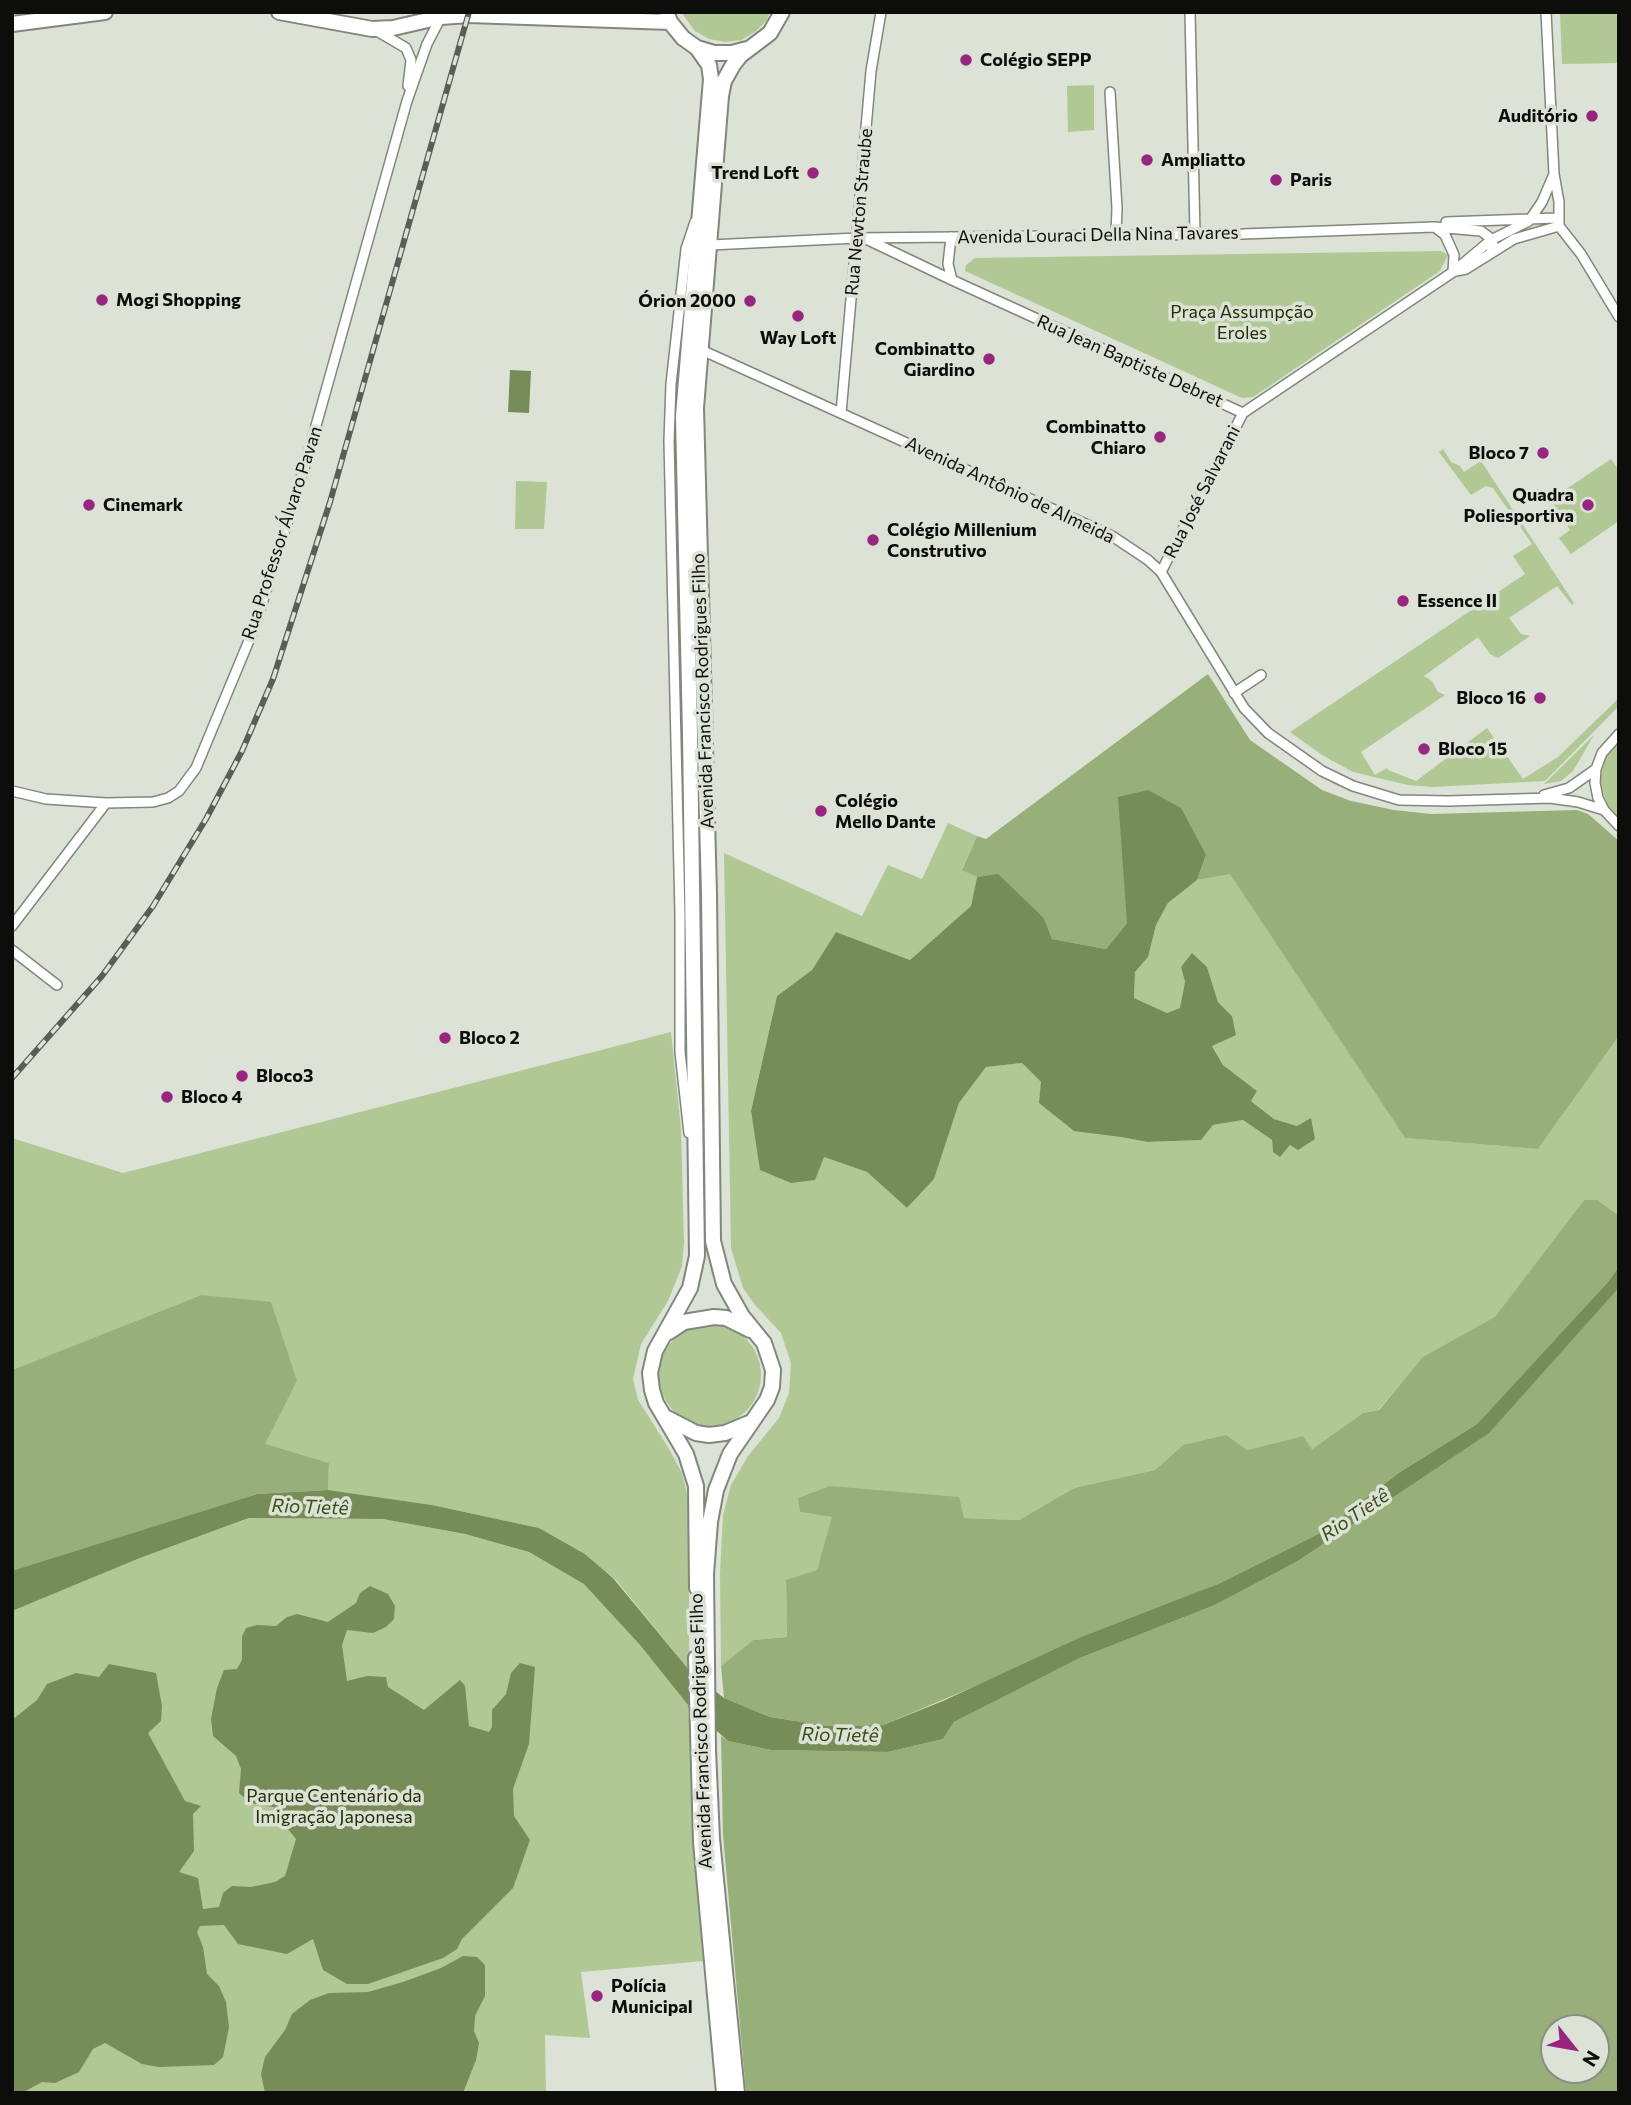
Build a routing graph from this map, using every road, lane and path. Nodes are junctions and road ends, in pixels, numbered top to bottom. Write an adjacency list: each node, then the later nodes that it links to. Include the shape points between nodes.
1 (105, 12): 11 (main road)
2 (279, 12): 12 (main road)
3 (368, 12): 12 (main road)
4 (795, 12): 8 (main road)
5 (881, 12): 26 (street, Rua Newton Straube, via 871,71)
6 (1190, 12): 23 (street)
7 (1546, 12): 18 (street)
8 (781, 15): 15 (main road, Avenida Francisco Rodrigues Filho, via 770,33)
9 (441, 17): 10 (main road); 13 (main road); 17 (street, Rua Professor Álvaro Pavan)
10 (668, 17): 14 (main road, Avenida Francisco Rodrigues Filho, via 683,38)
11 (12, 24)
12 (353, 26): 13 (main road)
13 (372, 29): 17 (street, Rua Professor Álvaro Pavan, via 402,44 410,55)
14 (698, 48): 15 (main road, via 714,53); 19 (main road, Avenida Francisco Rodrigues Filho, via 709,65 711,79)
15 (748, 48): 28 (main road, Avenida Francisco Rodrigues Filho, via 724,81 721,96)
16 (1110, 92): 24 (street)
17 (407, 101): 43 (street, Rua Professor Álvaro Pavan, via 278,556 255,626 196,768 168,798)
18 (1554, 174): 20 (street); 21 (street)
19 (700, 207): 33 (main road, Avenida Francisco Rodrigues Filho); 49 (street, via 686,249 668,441 680,1052)
20 (1529, 221): 21 (street, Rua Jean Baptiste Debret); 22 (street, Rua Jean Baptiste Debret, via 1445,222); 27 (street, Rua Jean Baptiste Debret)
21 (1558, 222): 29 (street, Rua Jean Baptiste Debret); 32 (street)
22 (1434, 227): 23 (street, Avenida Louraci Della Nina Tavares); 27 (street, via 1481,231); 30 (street, via 1446,235 1454,255)
23 (1195, 234): 24 (street, Avenida Louraci Della Nina Tavares)
24 (1116, 235): 25 (street, Avenida Louraci Della Nina Tavares)
25 (951, 237): 26 (street, Avenida Louraci Della Nina Tavares); 31 (street, via 948,264)
26 (861, 238): 28 (street, Avenida Louraci Della Nina Tavares); 31 (street, Rua Jean Baptiste Debret); 34 (street, Rua Newton Straube)
27 (1491, 240): 29 (street); 30 (street, Rua Jean Baptiste Debret)
28 (710, 245): 33 (main road, Avenida Francisco Rodrigues Filho)
29 (1491, 253): 30 (street, Rua Jean Baptiste Debret)
30 (1453, 272): 35 (street, Rua Jean Baptiste Debret)
31 (952, 280): 35 (street, Rua Jean Baptiste Debret)
32 (1619, 317)
33 (694, 347): 34 (street, Avenida Antônio de Almeida); 49 (main road, Avenida Francisco Rodrigues Filho, via 683,416); 50 (main road, Avenida Francisco Rodrigues Filho, via 713,1241 724,1284)
34 (841, 413): 36 (street, Avenida Antônio de Almeida, via 1112,536)
35 (1243, 413): 36 (street, Rua José Salvarani)
36 (1161, 572): 38 (street, Avenida Antônio de Almeida)
37 (1261, 675): 38 (street)
38 (1234, 693): 42 (street, Avenida Antônio de Almeida, via 1268,733 1293,753 1375,794 1421,801)
39 (1619, 734): 40 (street, Avenida Antônio de Almeida, via 1602,752)
40 (1597, 769): 42 (street, Avenida Antônio de Almeida, via 1569,788); 44 (street, via 1597,790)
41 (12, 791): 43 (street, Rua Professor Álvaro Pavan, via 46,799)
42 (1532, 797): 44 (street, Avenida Antônio de Almeida, via 1564,799)
43 (106, 803): 46 (street)
44 (1604, 810): 45 (street)
45 (1619, 826)
46 (12, 926)
47 (12, 950): 48 (street)
48 (57, 985)
49 (697, 1228): 51 (main road, Avenida Francisco Rodrigues Filho, via 691,1288)
50 (754, 1332): 51 (main road, via 714,1317 684,1322); 53 (main road, Avenida Francisco Rodrigues Filho, via 764,1343 773,1370 769,1394)
51 (663, 1338): 52 (main road, Avenida Francisco Rodrigues Filho, via 654,1351 650,1373 656,1403)
52 (666, 1418): 53 (main road, via 709,1435 738,1430); 54 (main road, Avenida Francisco Rodrigues Filho, via 686,1454 696,1486)
53 (752, 1421): 54 (main road, Avenida Francisco Rodrigues Filho, via 730,1454 716,1490)
54 (701, 1653): 55 (main road, Avenida Francisco Rodrigues Filho)
55 (703, 1751): 56 (main road, Avenida Francisco Rodrigues Filho, via 701,1842); 57 (main road, Avenida Francisco Rodrigues Filho)
56 (724, 2093)
57 (737, 2093)

